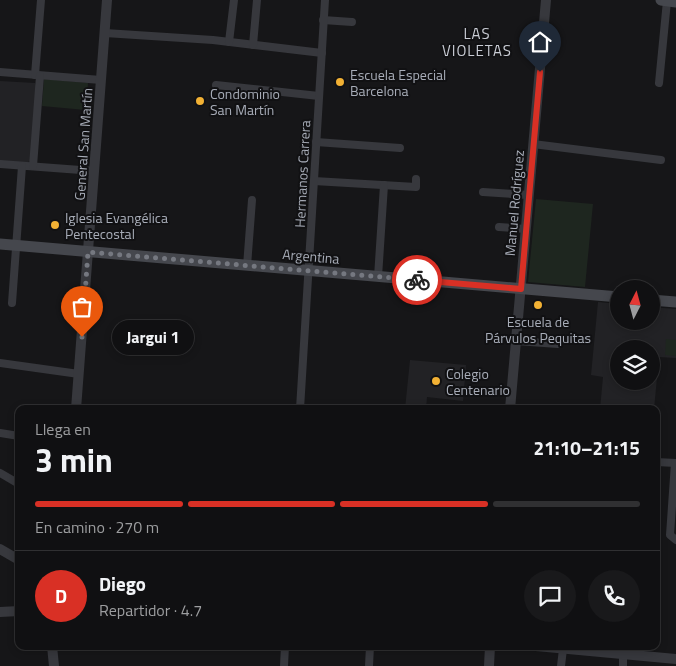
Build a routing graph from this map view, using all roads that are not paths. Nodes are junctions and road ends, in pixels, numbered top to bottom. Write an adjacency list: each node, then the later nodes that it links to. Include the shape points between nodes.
1 (41, 0): 15 (street)
2 (107, 0): 10 (street, General San Martín)
3 (234, 0): 11 (street)
4 (257, 0): 12 (street)
5 (325, 0): 8 (street, Hermanos Carrera)
6 (546, 0): 21 (street, Manuel Rodríguez)
7 (668, 1): 17 (street)
8 (324, 20): 9 (street); 13 (street, Hermanos Carrera)
9 (352, 22)
10 (105, 33): 11 (street); 16 (street, General San Martín)
11 (229, 42): 12 (street)
12 (253, 45): 13 (street)
13 (322, 53): 19 (street, Hermanos Carrera)
14 (0, 72): 15 (street)
15 (38, 75): 16 (street); 26 (street)
16 (101, 80): 27 (street, General San Martín)
17 (659, 83)
18 (216, 85): 19 (street)
19 (319, 96): 20 (street, Hermanos Carrera)
20 (316, 142): 22 (street); 29 (street, Hermanos Carrera)
21 (533, 144): 23 (street); 32 (street, Manuel Rodríguez)
22 (400, 148)
23 (661, 160)
24 (0, 164): 25 (street)
25 (22, 166): 26 (street); 37 (street)
26 (33, 166): 27 (street)
27 (94, 172): 38 (street, General San Martín)
28 (416, 179): 30 (street, via 416,187)
29 (314, 181): 30 (street); 40 (street, Hermanos Carrera)
30 (384, 185): 41 (street)
31 (483, 192): 32 (street, Manuel Rodríguez)
32 (526, 195): 35 (street, Manuel Rodríguez)
33 (252, 200): 39 (street)
34 (499, 227): 35 (street)
35 (526, 229): 42 (street, Manuel Rodríguez)
36 (0, 244): 37 (main road, Argentina)
37 (16, 246): 38 (main road, Argentina); 46 (street)
38 (88, 252): 39 (main road, Argentina); 50 (street, General San Martín)
39 (247, 266): 40 (main road, Argentina)
40 (309, 271): 41 (main road, Argentina); 52 (street, Hermanos Carrera)
41 (378, 277): 42 (main road, Argentina)
42 (521, 289): 43 (main road, Argentina); 47 (street, Manuel Rodríguez)
43 (610, 296)
44 (660, 301): 45 (main road)
45 (676, 302)
46 (12, 303)
47 (516, 341): 48 (street); 53 (street, Manuel Rodríguez)
48 (558, 344)
49 (0, 363): 50 (street)
50 (79, 374): 51 (street, General San Martín)
51 (76, 405)
52 (300, 405)
53 (510, 405)
54 (0, 432): 55 (street)
55 (15, 435)
56 (660, 462): 57 (street)
57 (676, 463): 60 (street, via 670,535)
58 (0, 474): 59 (street)
59 (15, 482)
60 (676, 540)
61 (0, 549): 62 (street)
62 (15, 558)
63 (15, 611): 64 (street)
64 (0, 612)
65 (52, 650): 73 (street)
66 (285, 650): 74 (street)
67 (370, 650): 75 (street)
68 (490, 650): 76 (street)
69 (563, 650): 77 (street)
70 (575, 650): 71 (street)
71 (623, 654): 72 (street); 78 (street)
72 (676, 659)
73 (54, 666)
74 (284, 666)
75 (369, 666)
76 (489, 666)
77 (561, 666)
78 (623, 666)

